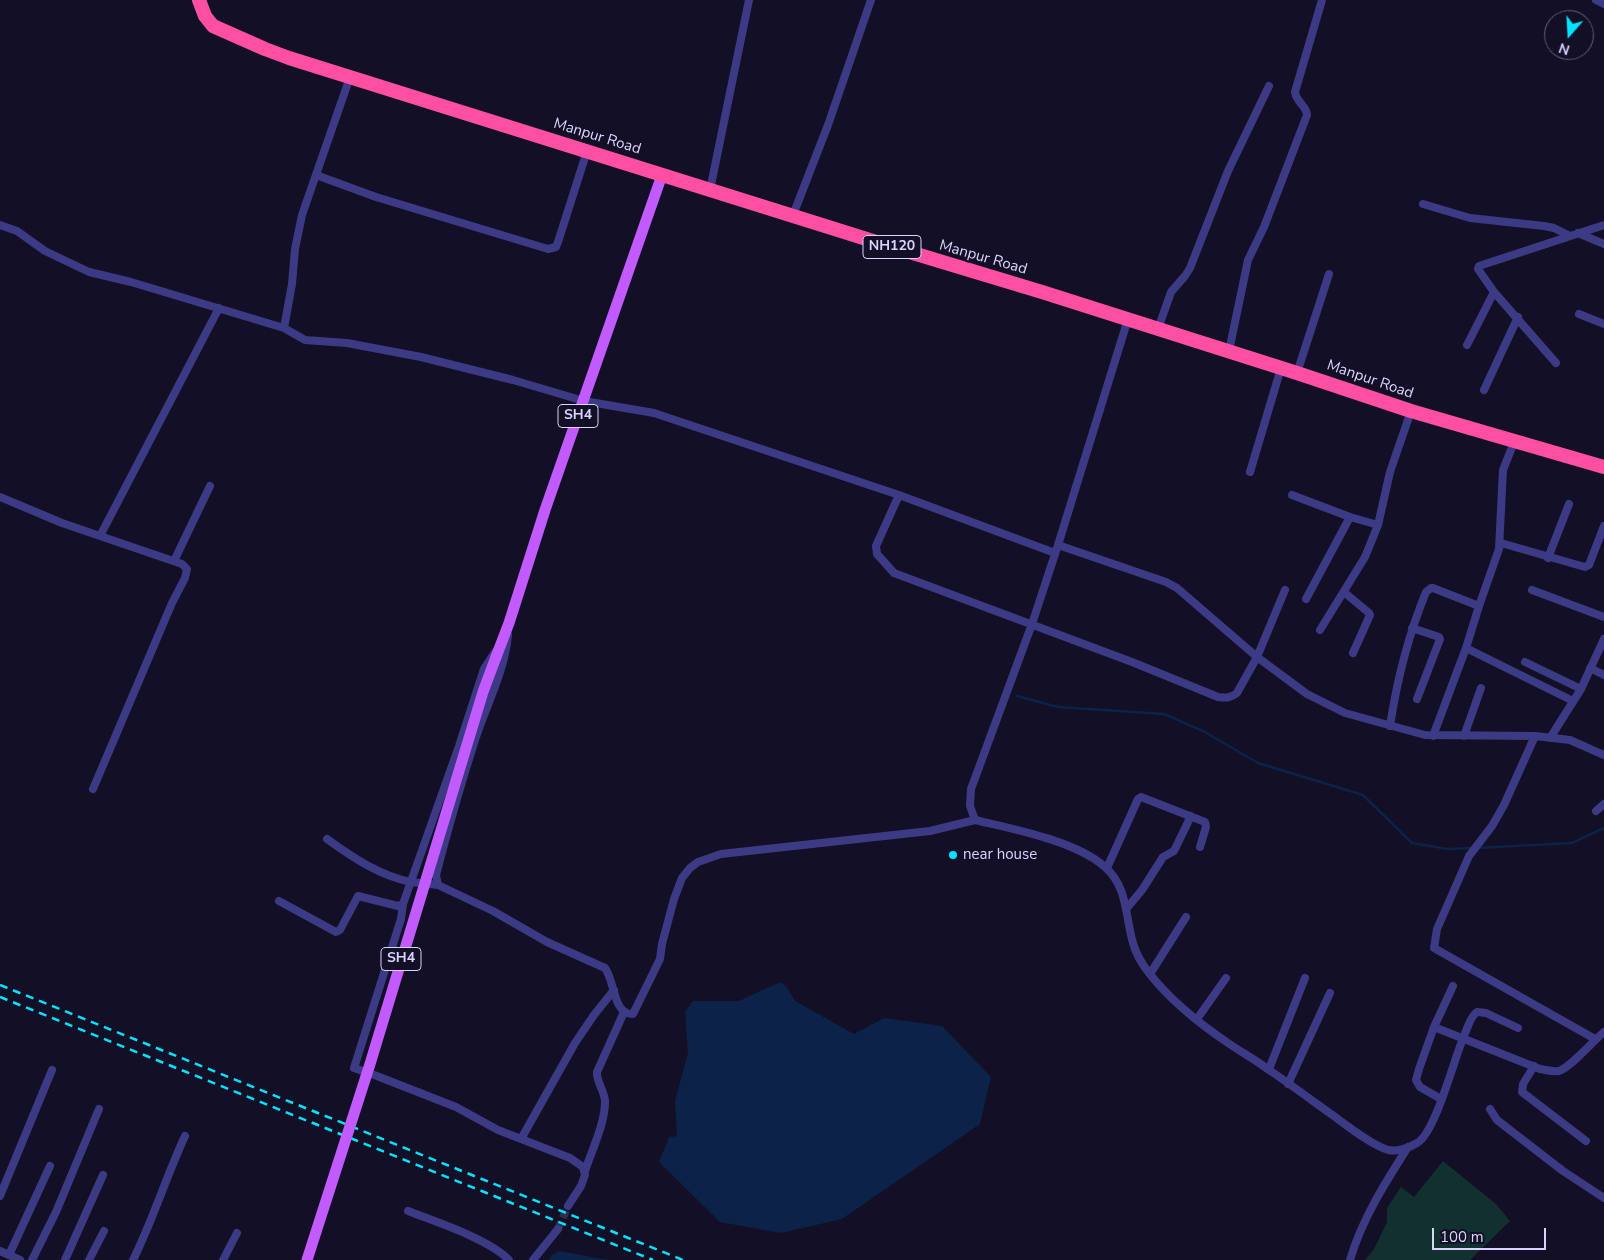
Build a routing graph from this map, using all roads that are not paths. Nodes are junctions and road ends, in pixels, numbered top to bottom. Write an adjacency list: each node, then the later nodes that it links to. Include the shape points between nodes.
1 (199, 0): 7 (highway, Manpur Road / NH120, via 213,26 265,49)
2 (749, 0): 12 (street)
3 (871, 0): 14 (street)
4 (1322, 0): 30 (street, via 1296,92 1307,115 1248,260)
5 (1596, 0): 6 (street)
6 (1604, 4)
7 (350, 77): 9 (highway, Manpur Road / NH120); 10 (street)
8 (1269, 86): 28 (street, via 1228,171 1190,268 1171,292)
9 (588, 151): 10 (street, via 556,247 548,249 376,197); 11 (highway, Manpur Road / NH120)
10 (316, 175): 27 (street, via 302,215)
11 (662, 175): 12 (highway, Manpur Road / NH120); 35 (main road, SH4)
12 (710, 190): 14 (highway, Manpur Road / NH120)
13 (1423, 204): 18 (street, via 1470,218 1554,228)
14 (793, 215): 25 (highway, Manpur Road / NH120)
15 (0, 225): 22 (street, via 17,231 45,251 89,272)
16 (1604, 225): 17 (street)
17 (1578, 233): 18 (street); 19 (street)
18 (1570, 236): 21 (street, via 1480,265 1478,269)
19 (1604, 244)
20 (1329, 274): 33 (street)
21 (1494, 292): 24 (street); 29 (street)
22 (219, 308): 27 (street); 48 (street)
23 (1579, 314): 26 (street)
24 (1518, 317): 31 (street); 34 (street)
25 (1128, 320): 28 (highway, Manpur Road / NH120); 50 (street)
26 (1604, 324)
27 (284, 328): 35 (street, via 305,340 347,343 421,357)
28 (1158, 329): 30 (highway, Manpur Road / NH120)
29 (1467, 345)
30 (1229, 351): 32 (highway, Manpur Road / NH120)
31 (1556, 363)
32 (1281, 368): 33 (highway, Manpur Road / NH120); 39 (street)
33 (1297, 373): 36 (highway, Manpur Road / NH120)
34 (1484, 390)
35 (584, 401): 41 (street, via 654,413); 60 (main road, SH4, via 544,510)
36 (1411, 411): 37 (highway, Manpur Road / NH120); 46 (street, via 1390,472)
37 (1514, 442): 38 (highway, Manpur Road / NH120); 49 (street, via 1503,470)
38 (1604, 468)
39 (1250, 472)
40 (210, 486): 53 (street)
41 (899, 495): 51 (street); 61 (street, via 876,546 878,554 894,573)
42 (1292, 495): 45 (street)
43 (0, 497): 48 (street)
44 (1568, 504): 52 (street)
45 (1350, 517): 46 (street); 57 (street)
46 (1378, 526): 56 (street, via 1365,557)
47 (1604, 526): 52 (street, via 1588,566)
48 (100, 536): 53 (street)
49 (1501, 543): 52 (street); 58 (street)
50 (1058, 545): 51 (street); 68 (street, via 1177,588)
51 (1055, 553): 61 (street)
52 (1548, 558)
53 (174, 561): 82 (street, via 185,565 187,574)
54 (1285, 590): 68 (street)
55 (1532, 590): 59 (street)
56 (1344, 592): 63 (street); 67 (street, via 1370,615)
57 (1306, 599)
58 (1479, 606): 62 (street, via 1431,588 1426,592); 65 (street)
59 (1604, 617)
60 (509, 623): 66 (main road, SH4); 91 (street, via 501,669 456,802 436,875)
61 (1032, 624): 68 (street, via 1218,697 1226,698 1237,693); 86 (street, via 971,789 970,806)
62 (1412, 628): 74 (street, via 1440,639); 76 (street, via 1397,683)
63 (1320, 630)
64 (1604, 638): 70 (street)
65 (1466, 648): 75 (street); 77 (street)
66 (497, 652): 90 (street, via 484,669); 138 (main road, SH4, bridge)
67 (1353, 653)
68 (1257, 658): 76 (street, via 1307,694 1344,713)
69 (1525, 662): 73 (street)
70 (1590, 668): 71 (street); 73 (street)
71 (1604, 676)
72 (1481, 688): 78 (street)
73 (1581, 689): 75 (street)
74 (1417, 699)
75 (1573, 701): 80 (street)
76 (1390, 726): 77 (street)
77 (1434, 736): 78 (street)
78 (1464, 736): 79 (street)
79 (1535, 736): 80 (street); 108 (street, via 1504,805 1468,856 1437,929 1434,948)
80 (1550, 738): 81 (street, via 1570,740)
81 (1604, 754)
82 (93, 789)
83 (1604, 804): 84 (street)
84 (1596, 812)
85 (1191, 816): 88 (street, via 1206,823); 89 (street, via 1144,797 1139,798); 94 (street, via 1173,853 1163,857)
86 (975, 820): 89 (street, via 1070,846); 102 (street, via 930,832 721,854 698,862 682,878 660,959 634,1014)
87 (327, 839): 90 (street, via 369,866)
88 (1200, 847)
89 (1107, 868): 94 (street, via 1118,884)
90 (412, 882): 91 (street); 93 (street)
91 (438, 884): 100 (street, via 493,910 547,942 602,966 608,971)
92 (279, 901): 93 (street, via 336,932 358,896 398,906)
93 (403, 904): 117 (street, via 354,1068 456,1107 492,1128)
94 (1127, 908): 96 (street, via 1132,943)
95 (1186, 917): 96 (street)
96 (1150, 974): 103 (street)
97 (1226, 978): 103 (street)
98 (1305, 978): 110 (street)
99 (1453, 986): 104 (street)
100 (614, 990): 102 (street); 117 (street, via 575,1043)
101 (1330, 993): 112 (street)
102 (624, 1012): 121 (street, via 597,1072 605,1104)
103 (1197, 1019): 110 (street)
104 (1434, 1027): 107 (street); 113 (street, via 1416,1080 1420,1087)
105 (1518, 1028): 107 (street, via 1478,1012 1473,1015)
106 (1604, 1032): 108 (street)
107 (1462, 1039): 109 (street); 113 (street)
108 (1596, 1039): 109 (street, via 1562,1070 1555,1072)
109 (1537, 1068): 118 (street, via 1523,1084 1522,1092)
110 (1269, 1069): 112 (street)
111 (52, 1070): 123 (street)
112 (1288, 1084): 119 (street, via 1381,1147 1396,1150)
113 (1441, 1099): 119 (street, via 1428,1133)
114 (100, 1109): 133 (street)
115 (1490, 1109): 124 (street, via 1497,1120)
116 (184, 1136): 136 (street)
117 (521, 1139): 121 (street, via 570,1158)
118 (1586, 1141)
119 (1408, 1147): 141 (street, via 1372,1205)
120 (50, 1166): 131 (street)
121 (585, 1171): 125 (street, via 584,1179)
122 (103, 1175): 134 (street)
123 (0, 1196)
124 (1604, 1198)
125 (568, 1206)
126 (408, 1211): 139 (street, via 483,1242)
127 (558, 1229): 140 (street)
128 (104, 1231): 135 (street)
129 (237, 1233): 137 (street)
130 (0, 1251): 131 (street)
131 (9, 1255): 132 (street)
132 (20, 1260)
133 (32, 1260)
134 (64, 1260)
135 (89, 1260)
136 (133, 1260)
137 (223, 1260)
138 (307, 1260)
139 (508, 1260)
140 (533, 1260)
141 (1350, 1260)

